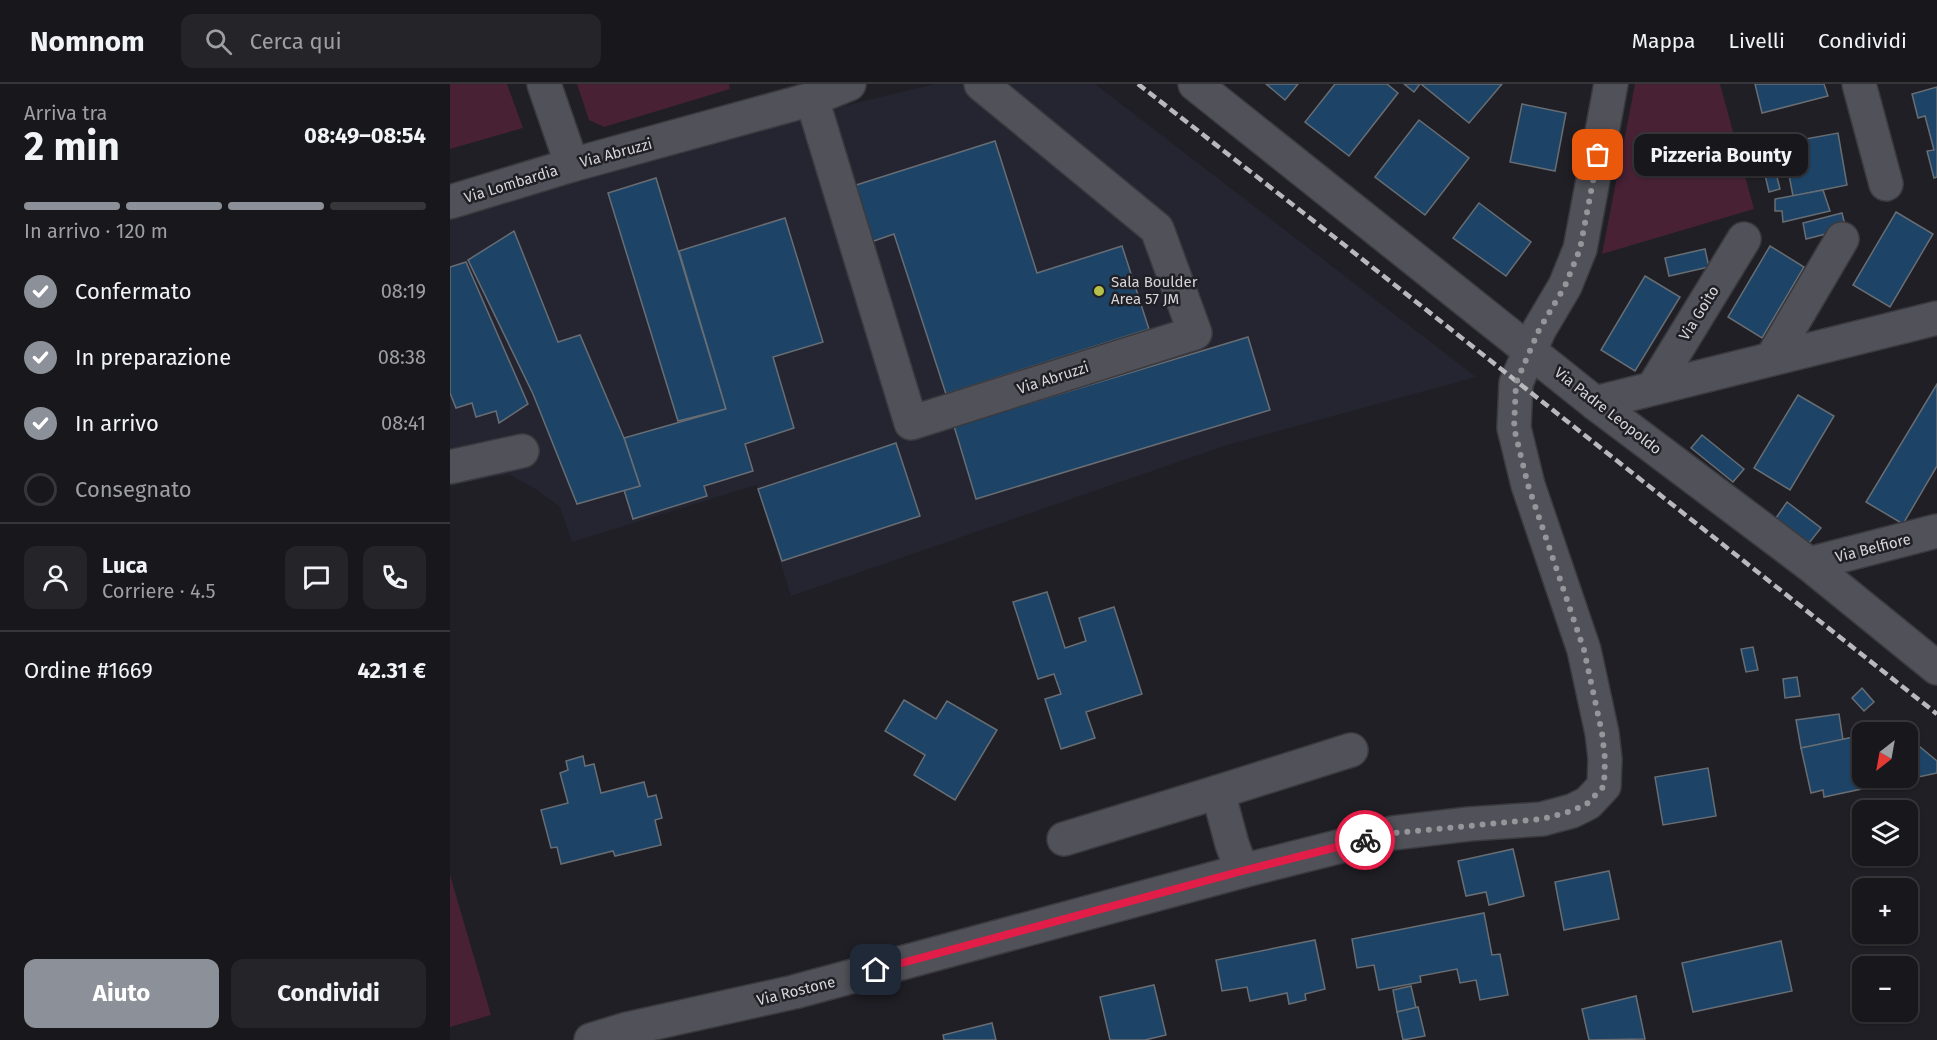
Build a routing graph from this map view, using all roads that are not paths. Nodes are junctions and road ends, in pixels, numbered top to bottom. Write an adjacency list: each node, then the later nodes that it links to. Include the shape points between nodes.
1 (544, 84): 8 (street, Via Abruzzi)
2 (849, 84): 7 (street, Via Abruzzi)
3 (981, 84): 7 (street, Via Abruzzi, via 1157,229 1195,333 911,423)
4 (1195, 84): 14 (street, Via Padre Leopoldo)
5 (1611, 84): 14 (street, Via Rostone, via 1580,249)
6 (1859, 84): 9 (street)
7 (812, 99): 8 (street, Via Abruzzi)
8 (572, 165): 10 (street, Via Lombardia)
9 (1886, 184)
10 (450, 202)
11 (1744, 239): 16 (street, Via Goito)
12 (1842, 239): 15 (street)
13 (1937, 318): 15 (street)
14 (1530, 350): 17 (street, Via Padre Leopoldo); 26 (street, Via Rostone, via 1516,383 1514,428 1528,485 1584,650 1602,733 1604,786 1588,803 1542,819 1394,833)
15 (1772, 358): 16 (street)
16 (1653, 388): 17 (street)
17 (1595, 403): 21 (street, Via Padre Leopoldo)
18 (522, 451): 19 (street)
19 (450, 467)
20 (1937, 531): 21 (street, Via Belfiore)
21 (1809, 564): 22 (street, Via Padre Leopoldo)
22 (1937, 668)
23 (1351, 750): 24 (street)
24 (1218, 792): 25 (street); 26 (street)
25 (1064, 838)
26 (1242, 871): 27 (street, Via Rostone, via 794,992)
27 (591, 1040)

